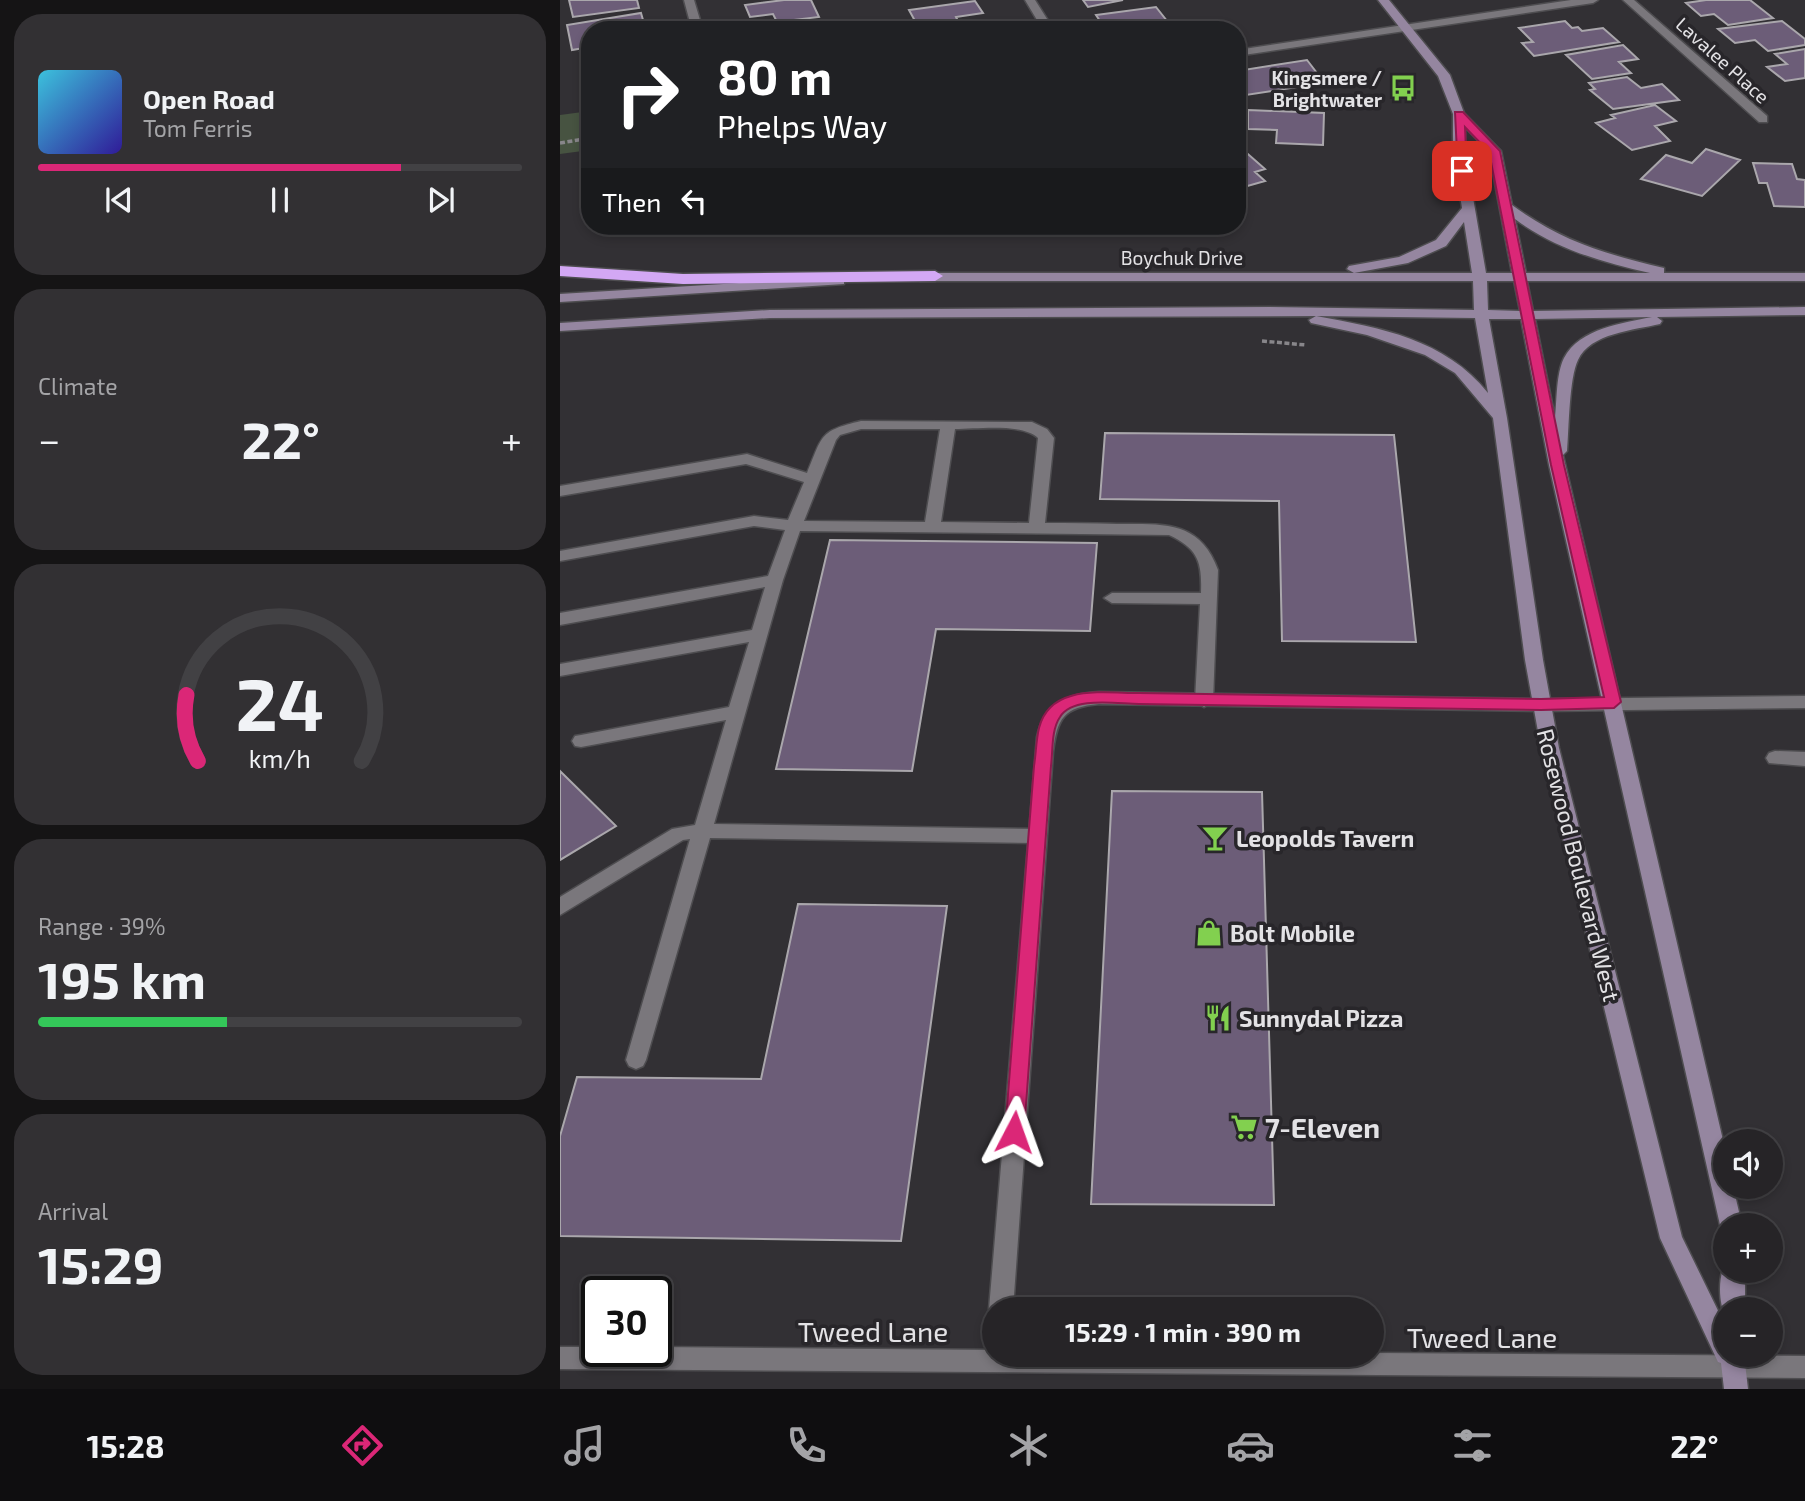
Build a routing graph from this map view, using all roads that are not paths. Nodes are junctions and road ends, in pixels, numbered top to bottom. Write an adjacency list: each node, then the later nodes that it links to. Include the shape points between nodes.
1 (689, 0): 6 (street)
2 (1030, 0): 7 (street)
3 (1383, 0): 8 (main road)
4 (1593, 0): 8 (street)
5 (1628, 0): 11 (street, Lavalee Place)
6 (695, 21)
7 (1043, 21)
8 (1408, 28): 9 (street); 10 (main road, via 1444,75)
9 (1246, 52)
10 (1459, 114): 12 (main road, via 1495,151); 13 (main road, Rosewood Boulevard West)
11 (1763, 119)
12 (1507, 207): 19 (main road, via 1559,243); 20 (main road)
13 (1467, 210): 16 (main road, via 1441,243 1403,260 1360,269); 18 (main road, Rosewood Boulevard West)
14 (560, 271): 15 (highway, via 683,279)
15 (935, 276): 16 (main road, Boychuk Drive); 21 (main road, Boychuk Drive)
16 (1259, 277): 18 (main road, Boychuk Drive)
17 (1805, 277): 19 (main road, Boychuk Drive)
18 (1480, 278): 20 (main road, Boychuk Drive); 25 (main road, Rosewood Boulevard West)
19 (1686, 278): 20 (main road, Boychuk Drive)
20 (1521, 279): 26 (main road)
21 (560, 298)
22 (1268, 311): 25 (main road); 27 (main road, via 770,314); 28 (main road, via 1362,329 1419,347 1459,369)
23 (1805, 312): 24 (main road)
24 (1698, 313): 26 (main road); 30 (main road, via 1623,328 1586,342 1569,360)
25 (1481, 314): 26 (main road); 28 (main road, Rosewood Boulevard West)
26 (1527, 315): 30 (main road)
27 (560, 327)
28 (1500, 418): 46 (main road, Rosewood Boulevard West)
29 (948, 425): 31 (street, via 861,425 835,432); 34 (street); 35 (street, via 1027,425 1042,432 1046,438)
30 (1558, 465): 44 (main road)
31 (812, 480): 32 (street, via 747,459); 33 (street)
32 (560, 491)
33 (793, 526): 34 (street); 36 (street, via 754,521); 37 (street)
34 (932, 527): 35 (street)
35 (1037, 527): 39 (street, via 1181,533 1206,558)
36 (560, 555)
37 (775, 580): 40 (street); 41 (street)
38 (1112, 598): 39 (street)
39 (1209, 599): 43 (street)
40 (560, 619)
41 (759, 634): 42 (street); 47 (street)
42 (560, 670)
43 (1204, 701): 46 (street); 52 (street, via 1093,699 1064,703 1048,727)
44 (1614, 702): 45 (street); 46 (street); 55 (main road)
45 (1805, 702)
46 (1541, 705): 57 (main road, Rosewood Boulevard West, via 1671,1238)
47 (736, 712): 48 (street); 51 (street)
48 (581, 741)
49 (1774, 758): 50 (street)
50 (1805, 759)
51 (702, 831): 52 (street); 53 (street, via 680,834); 54 (street)
52 (1037, 836): 56 (street)
53 (560, 907)
54 (636, 1060)
55 (1728, 1213)
56 (1002, 1297)
57 (1713, 1328)
58 (560, 1358): 59 (street, Tweed Lane)
59 (982, 1358)
60 (1384, 1361): 61 (street, Tweed Lane)
61 (1713, 1364)
62 (1783, 1366): 63 (street, Tweed Lane)
63 (1805, 1367)

